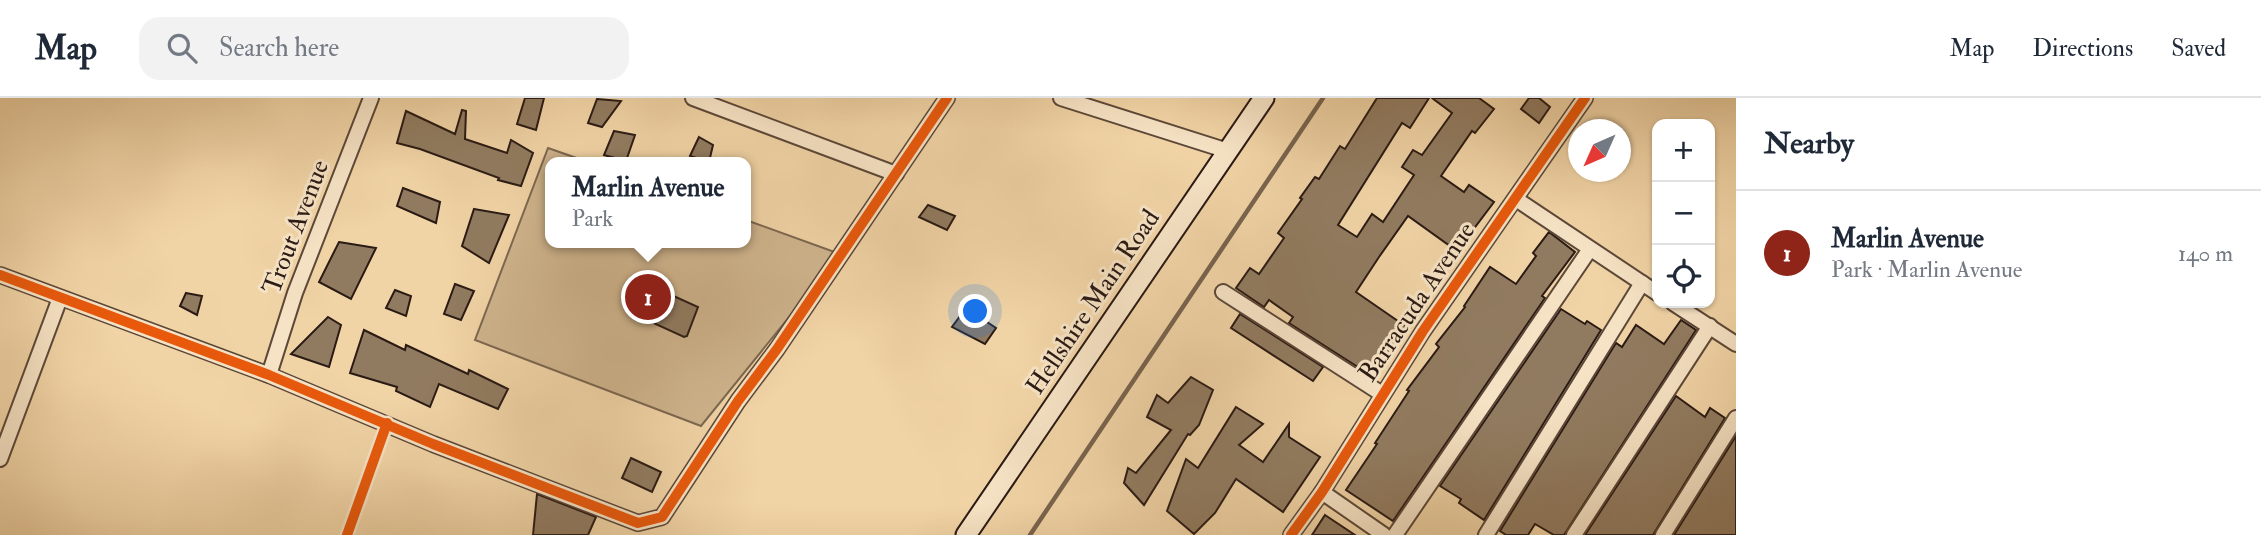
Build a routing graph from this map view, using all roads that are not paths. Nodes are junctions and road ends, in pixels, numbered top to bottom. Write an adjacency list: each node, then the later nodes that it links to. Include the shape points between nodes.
1 (371, 98): 19 (street, Trout Avenue, via 295,293)
2 (693, 98): 8 (street)
3 (947, 98): 8 (street)
4 (1061, 98): 7 (street)
5 (1264, 98): 7 (main road, Hellshire Main Road)
6 (1584, 98): 9 (street, Barracuda Avenue)
7 (1228, 151): 24 (main road, Hellshire Main Road)
8 (896, 174): 19 (street, via 662,517 638,523 618,516)
9 (1516, 199): 10 (street); 20 (street, Barracuda Avenue)
10 (1590, 249): 12 (street); 27 (street)
11 (0, 275): 15 (street)
12 (1642, 283): 13 (street); 28 (street)
13 (1652, 290)
14 (1223, 292): 20 (street)
15 (60, 298): 19 (street); 22 (street)
16 (1681, 308): 17 (street)
17 (1710, 326): 18 (street); 29 (street)
18 (1736, 344)
19 (269, 375)
20 (1382, 394): 23 (street, Barracuda Avenue)
21 (1736, 418): 30 (street)
22 (0, 459)
23 (1322, 492): 25 (street, Barracuda Avenue); 26 (street)
24 (966, 535)
25 (1291, 535)
26 (1384, 535)
27 (1395, 535)
28 (1486, 535)
29 (1574, 535)
30 (1663, 535)

